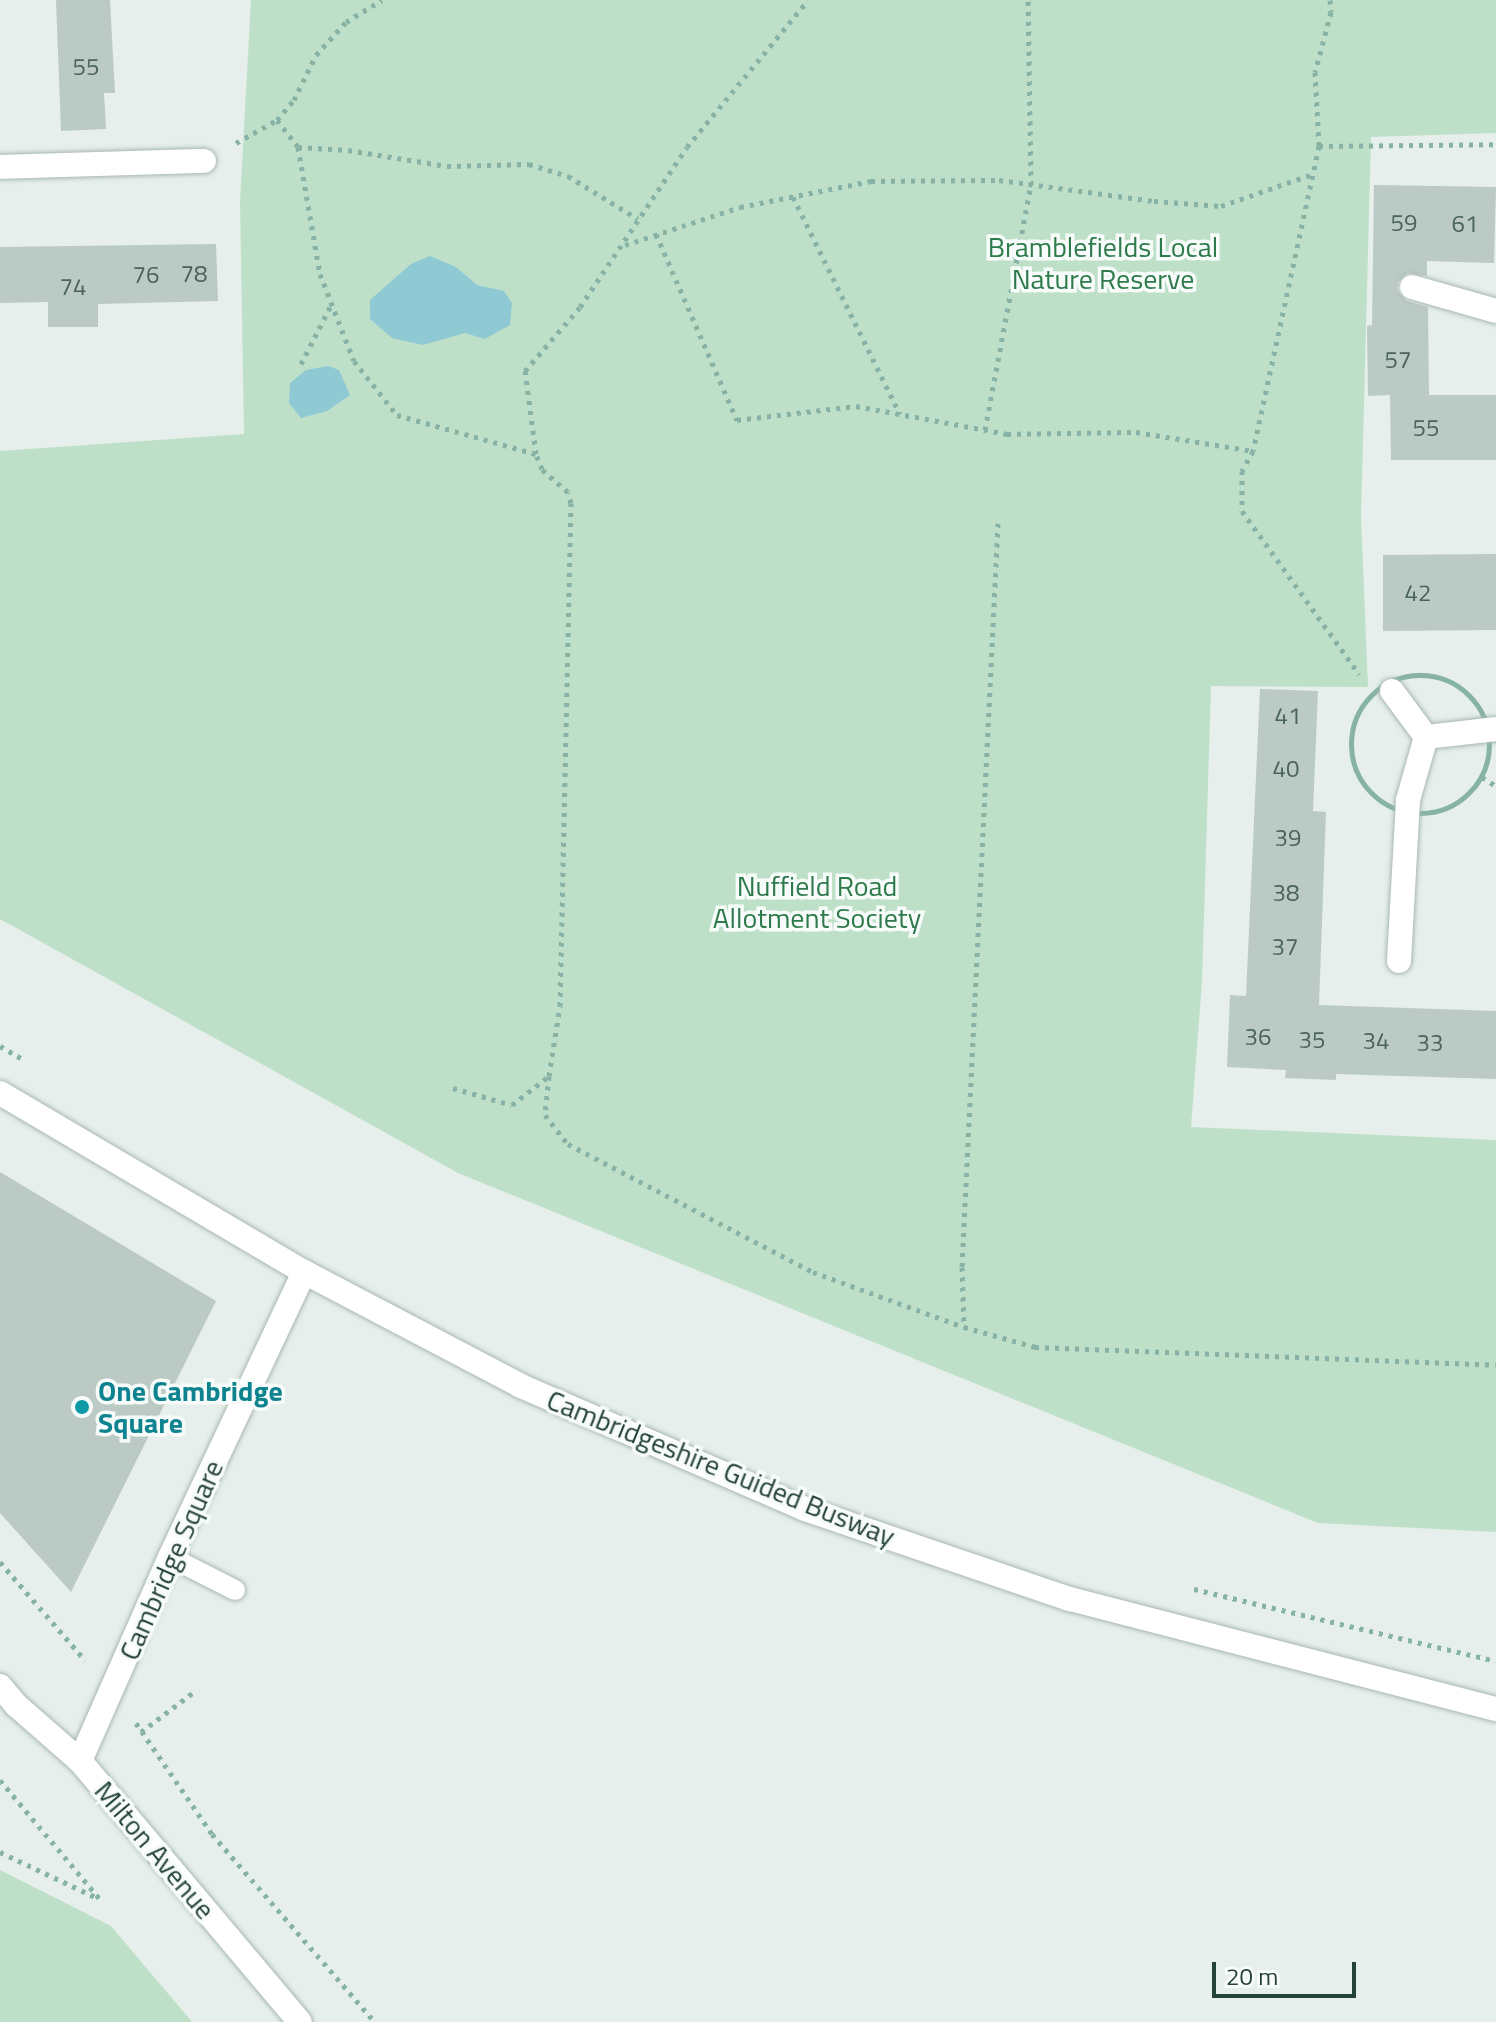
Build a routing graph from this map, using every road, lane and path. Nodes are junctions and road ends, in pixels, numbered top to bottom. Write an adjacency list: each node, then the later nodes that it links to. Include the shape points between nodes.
1 (382, 0): 5 (path, via 346,22 316,55 294,100)
2 (808, 0): 14 (path, via 687,147)
3 (1028, 0): 12 (path)
4 (1330, 0): 7 (path, via 1315,72)
5 (277, 120): 8 (path); 9 (path)
6 (1496, 144): 7 (path)
7 (1319, 146): 11 (path)
8 (298, 147): 14 (path, via 447,166 529,164 568,176); 18 (path, via 320,274)
9 (204, 161): 10 (street)
10 (0, 167)
11 (1313, 174): 12 (path, via 1221,206); 23 (path)
12 (1031, 185): 13 (path, via 999,180 871,181); 22 (path)
13 (793, 197): 15 (path, via 740,207); 21 (path)
14 (638, 219): 16 (path)
15 (656, 234): 16 (path); 21 (path, via 737,420 856,406)
16 (624, 246): 24 (path, via 525,371)
17 (1412, 287): 19 (street)
18 (331, 304): 20 (path); 24 (path, via 354,361 397,415)
19 (1496, 311)
20 (301, 364)
21 (900, 414): 22 (path)
22 (985, 430): 23 (path, via 1136,432)
23 (1253, 451): 26 (path, via 1242,471 1242,511)
24 (536, 454): 35 (path, via 571,503 560,1006)
25 (998, 523): 39 (path, via 962,1267)
26 (1363, 679)
27 (1382, 687): 29 (street)
28 (1496, 729): 29 (street)
29 (1426, 737): 32 (street, via 1408,800)
30 (1482, 777): 31 (path)
31 (1496, 786)
32 (1399, 961)
33 (0, 1046): 34 (path)
34 (27, 1062)
35 (549, 1076): 36 (path, via 512,1105); 39 (path, via 545,1115 568,1144 813,1272)
36 (453, 1088)
37 (0, 1093): 38 (street, Cambridgeshire Guided Busway)
38 (304, 1272): 41 (street, Cambridge Square); 49 (street, Cambridgeshire Guided Busway, via 521,1386 805,1509 1070,1599)
39 (964, 1327): 40 (path, via 1035,1347)
40 (1496, 1365)
41 (170, 1557): 44 (lane); 52 (street, Cambridge Square)
42 (0, 1562): 46 (path)
43 (1183, 1586): 45 (path)
44 (235, 1590)
45 (1496, 1661)
46 (94, 1670)
47 (0, 1686): 52 (street, Milton Avenue)
48 (195, 1691): 51 (path)
49 (1496, 1709)
50 (131, 1715): 51 (path)
51 (141, 1732): 56 (path, via 212,1834)
52 (80, 1761): 55 (street, Milton Avenue)
53 (0, 1780): 54 (path, via 100,1899)
54 (0, 1852)
55 (300, 2022)
56 (375, 2022)

